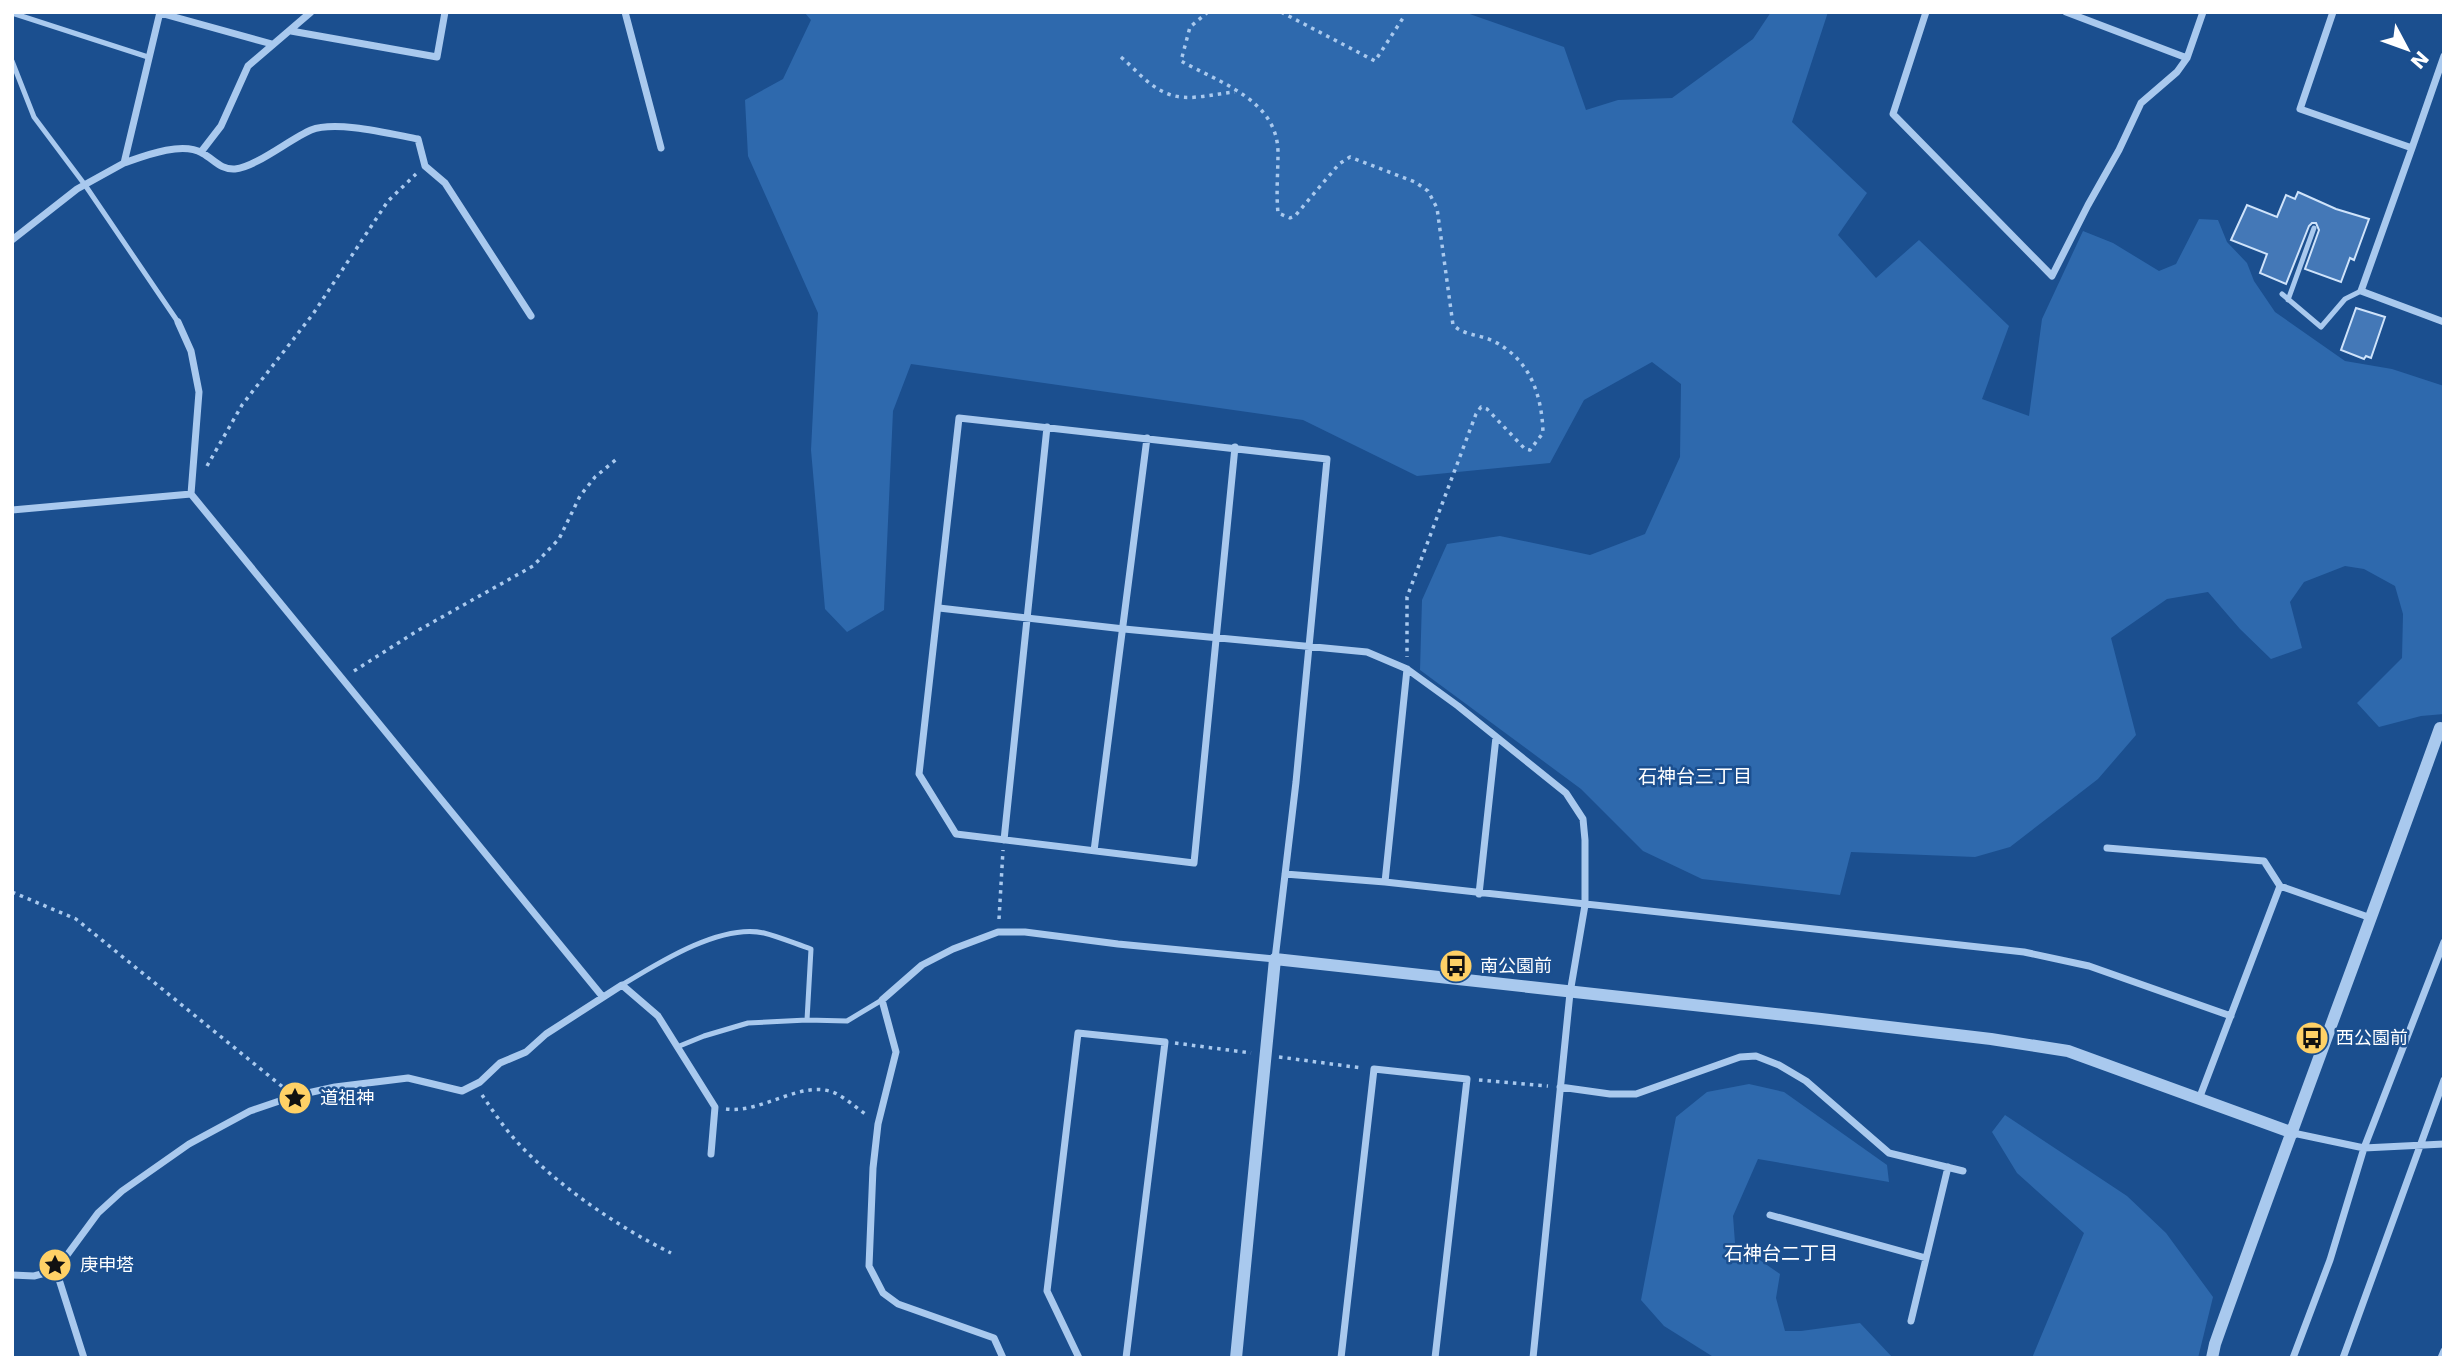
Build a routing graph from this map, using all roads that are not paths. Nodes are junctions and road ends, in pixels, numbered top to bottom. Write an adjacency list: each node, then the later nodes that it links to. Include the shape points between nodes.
1 (311, 12): 10 (street)
2 (445, 12): 10 (street, via 437,57)
3 (625, 12): 16 (street)
4 (1926, 12): 14 (street, via 1893,114 2052,276 2141,103)
5 (2066, 12): 14 (street)
6 (2203, 12): 14 (street)
7 (2333, 12): 17 (street, via 2300,109)
8 (12, 13): 13 (lane)
9 (160, 13): 11 (street); 13 (street)
10 (291, 31): 11 (street)
11 (272, 44): 18 (street, via 247,66 221,126)
12 (2444, 56): 17 (street)
13 (148, 57): 19 (street)
14 (2187, 58)
15 (12, 61): 20 (lane, via 34,117)
16 (661, 148)
17 (2412, 148): 23 (street)
18 (201, 152): 19 (street, via 157,151); 26 (street, via 218,166 235,169 314,129 350,127 418,139 425,166 445,183)
19 (124, 163): 20 (street)
20 (86, 186): 22 (street); 27 (lane)
21 (2314, 228): 25 (lane)
22 (12, 240)
23 (2361, 291): 25 (lane, via 2345,299 2321,327); 28 (street)
24 (2282, 295): 25 (lane)
25 (2288, 300)
26 (531, 316)
27 (178, 322): 32 (street, via 191,351 199,392)
28 (2444, 322)
29 (1047, 427): 30 (street); 34 (street, via 959,418); 35 (street)
30 (1147, 438): 31 (street); 36 (street)
31 (1235, 447): 37 (street); 38 (street, via 1328,459)
32 (191, 494): 33 (street); 55 (street)
33 (12, 510)
34 (939, 608): 35 (street); 42 (street, via 919,774 956,834)
35 (1028, 618): 36 (street); 42 (street)
36 (1124, 629): 37 (street); 44 (street)
37 (1216, 636): 38 (street); 44 (street, via 1194,863)
38 (1309, 646): 39 (street, via 1367,652); 45 (street)
39 (1407, 669): 41 (street); 46 (street)
40 (2440, 728): 50 (street)
41 (1496, 737): 48 (street); 49 (street, via 1566,793 1583,819)
42 (1004, 840): 44 (street)
43 (2107, 848): 47 (street, via 2264,861)
44 (1094, 851)
45 (1285, 874): 46 (street); 52 (street)
46 (1385, 882): 48 (street)
47 (2280, 887): 50 (street); 57 (street)
48 (1479, 894): 49 (street)
49 (1585, 905): 54 (street); 57 (street, via 2024,952 2089,966)
50 (2372, 918): 63 (street)
51 (2444, 942): 66 (street)
52 (1275, 959): 54 (street); 56 (street, via 998,932 922,965); 80 (street)
53 (622, 985): 55 (street); 58 (lane, via 673,953 736,932 762,932 811,949); 59 (street, via 658,1016)
54 (1570, 993): 61 (street); 62 (street, via 2068,1051)
55 (602, 996): 72 (street, via 526,1052 499,1063 462,1091 408,1078 335,1087 250,1111 188,1144 122,1191 98,1213)
56 (882, 1000): 58 (lane, via 847,1021); 77 (street, via 896,1052 878,1124 869,1266 883,1293 898,1304 994,1338)
57 (2231, 1016): 62 (street)
58 (807, 1020): 59 (lane, via 748,1023)
59 (677, 1047): 67 (street, via 715,1107)
60 (2444, 1080): 65 (street)
61 (1560, 1087): 68 (street, via 1636,1094 1740,1057 1756,1056 1806,1081 1889,1153); 83 (street)
62 (2199, 1099): 63 (street)
63 (2293, 1133): 66 (street); 84 (street)
64 (2444, 1144): 65 (street)
65 (2418, 1146): 66 (street); 86 (street)
66 (2364, 1148): 85 (street, via 2330,1260)
67 (711, 1154)
68 (1948, 1167): 69 (street); 71 (street)
69 (1963, 1171)
70 (1770, 1215): 71 (street)
71 (1926, 1258): 74 (street)
72 (56, 1270): 73 (street); 76 (street)
73 (12, 1275)
74 (1911, 1321)
75 (2444, 1351): 87 (street)
76 (84, 1358)
77 (1003, 1358)
78 (1079, 1358): 79 (street, via 1047,1291 1078,1033 1165,1042)
79 (1126, 1358)
80 (1236, 1358)
81 (1341, 1358): 82 (street, via 1374,1069 1466,1079)
82 (1435, 1358)
83 (1533, 1358)
84 (2212, 1358)
85 (2293, 1358)
86 (2343, 1358)
87 (2441, 1358)

